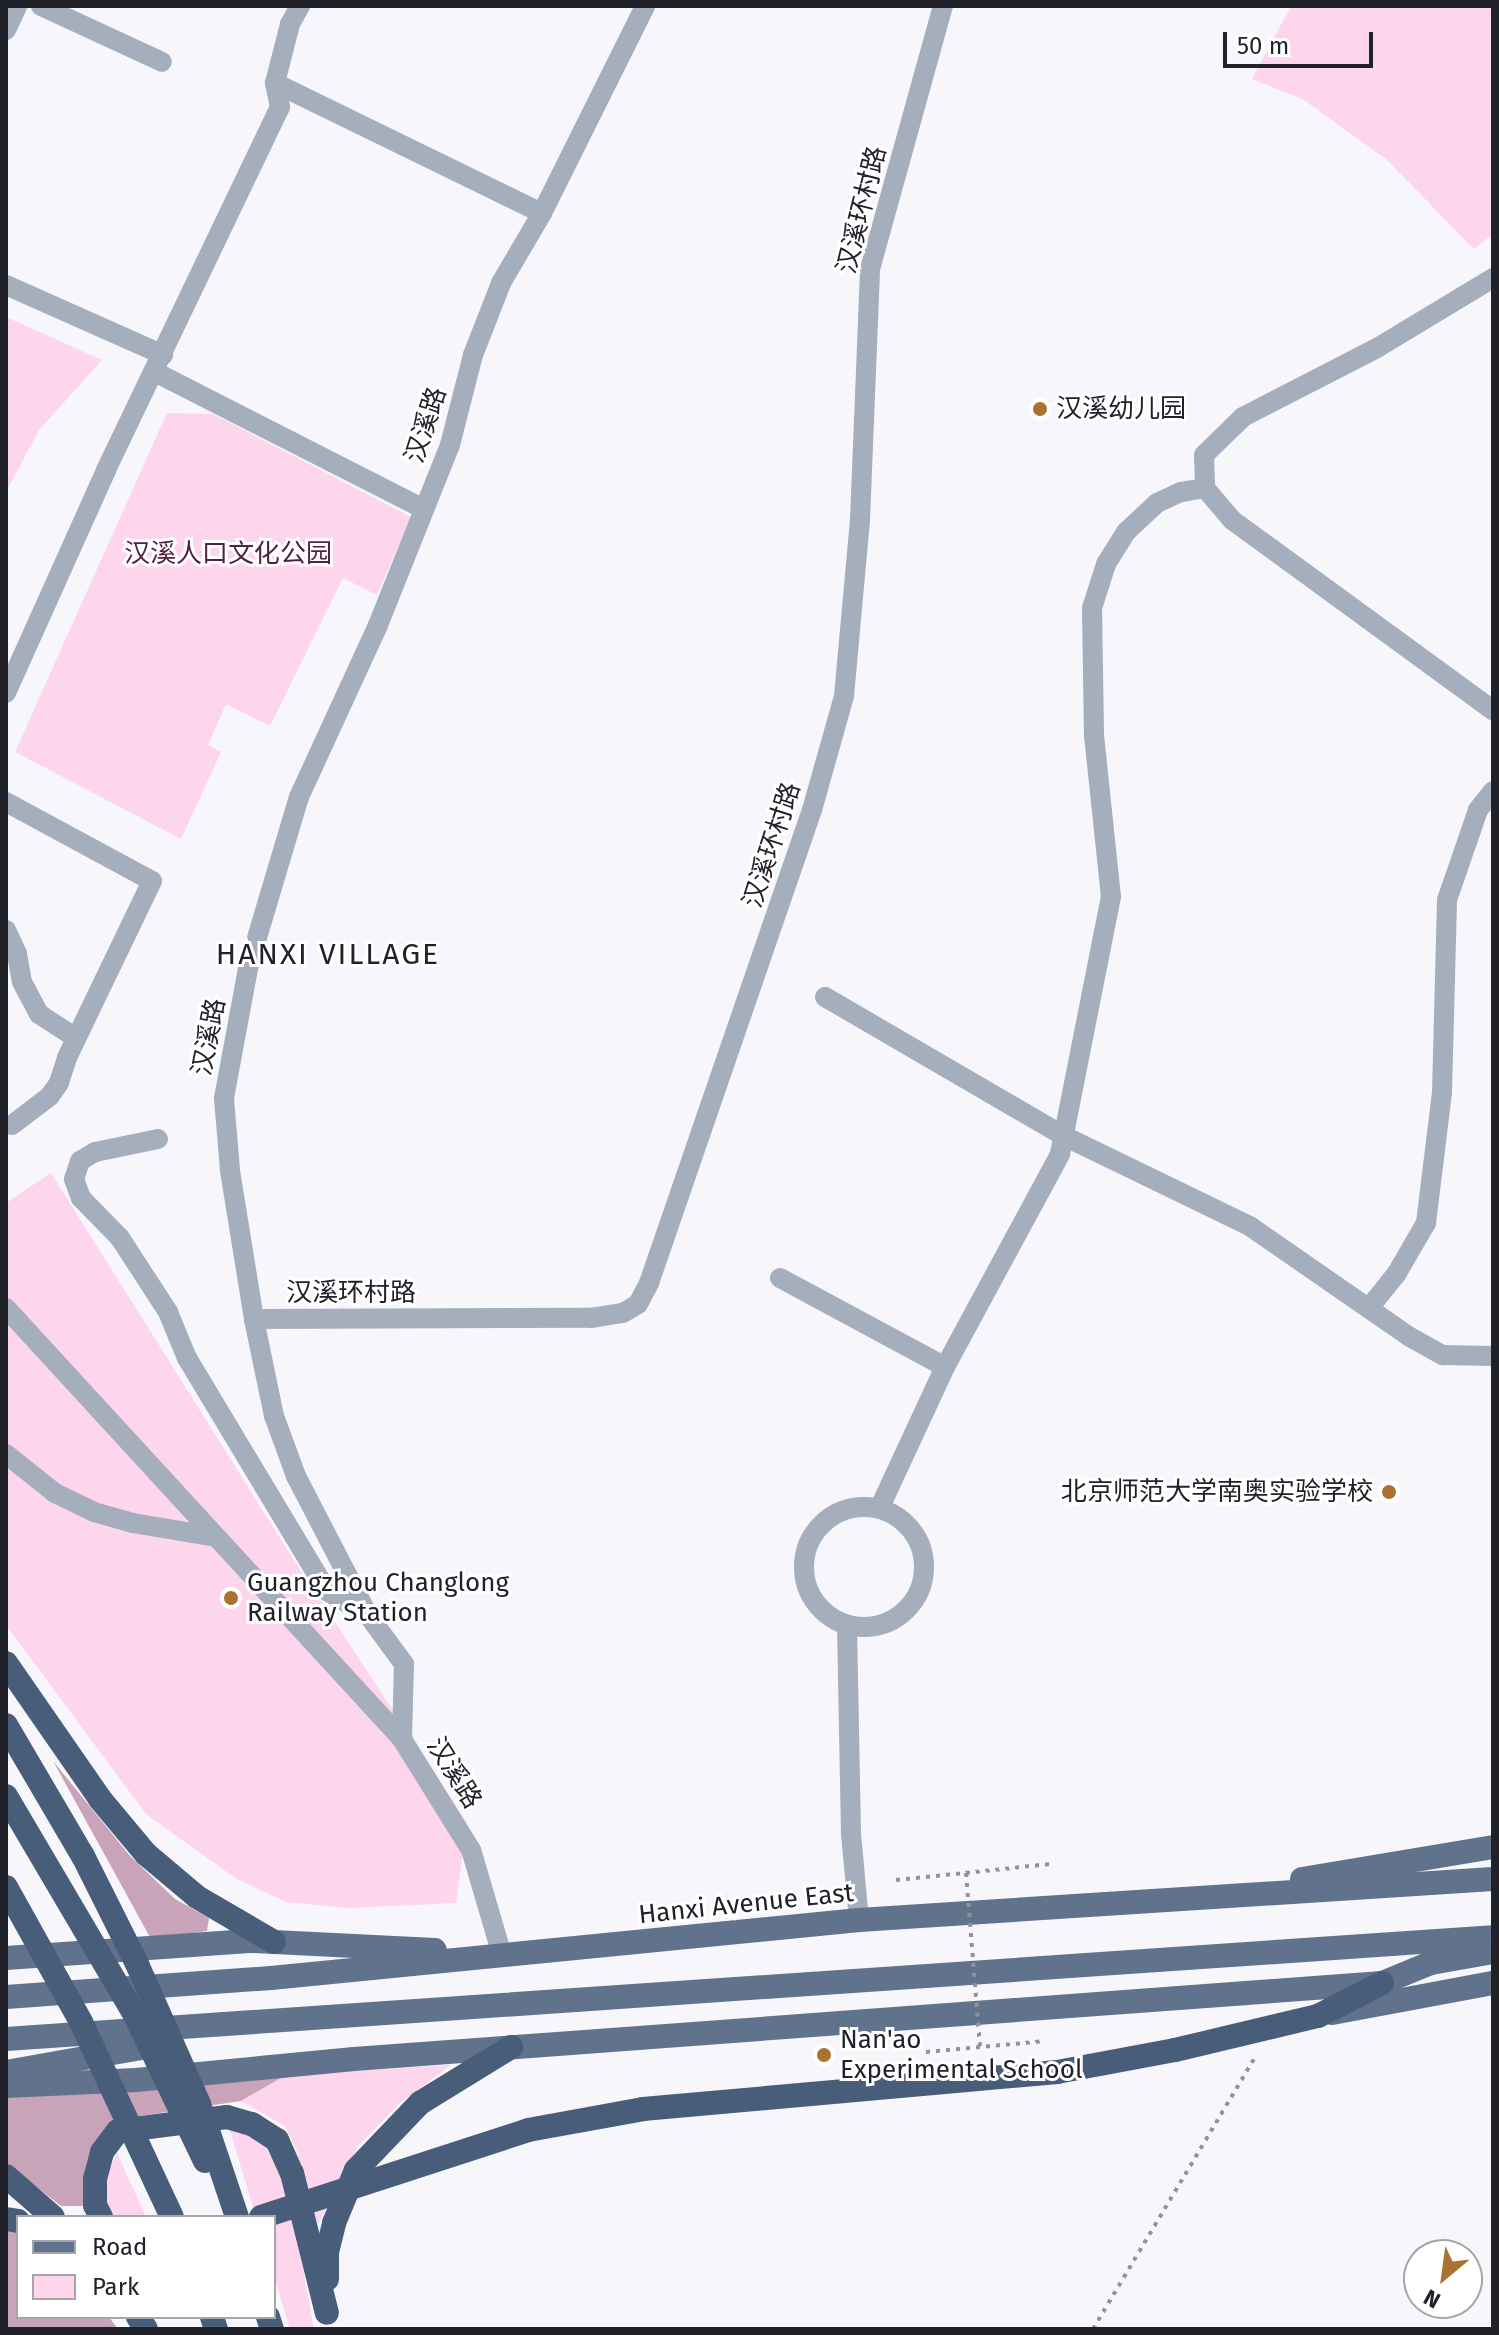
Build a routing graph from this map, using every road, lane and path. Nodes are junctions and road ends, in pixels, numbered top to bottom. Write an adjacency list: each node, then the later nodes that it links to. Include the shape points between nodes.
1 (17, 6): 6 (street)
2 (41, 6): 7 (street)
3 (300, 6): 8 (street)
4 (645, 6): 9 (street, 汉溪路)
5 (943, 6): 28 (street, 汉溪环村路, via 870,269 860,520 844,696 812,810 638,1304 623,1313 591,1318)
6 (6, 30)
7 (162, 62)
8 (275, 83): 9 (street); 12 (street, via 280,107)
9 (542, 213): 14 (street, 汉溪路, via 501,283)
10 (1493, 278): 13 (street, via 1377,348 1243,417 1204,455)
11 (6, 285): 12 (street)
12 (159, 364): 14 (street); 15 (street)
13 (1205, 488): 16 (street, via 1232,520); 23 (street, via 1157,503 1127,531 1106,564 1092,608 1094,735 1111,897)
14 (424, 509): 28 (street, 汉溪路, via 299,797 248,968 224,1098)
15 (6, 693)
16 (1493, 710)
17 (1493, 791): 27 (street, via 1478,810 1447,900 1442,1092 1426,1223)
18 (6, 802): 21 (street, via 152,881)
19 (6, 930): 21 (street, via 22,982 39,1014)
20 (825, 997): 23 (street)
21 (76, 1038): 22 (street, via 50,1096)
22 (12, 1125)
23 (1064, 1136): 27 (street, via 1251,1227); 30 (street, via 1060,1154)
24 (158, 1139): 34 (street, via 95,1152 80,1161 74,1179 81,1198 120,1238 168,1312 187,1358 327,1591)
25 (780, 1278): 30 (street)
26 (6, 1308): 33 (street)
27 (1369, 1308): 29 (street, via 1443,1355)
28 (254, 1319): 34 (street, 汉溪路, via 274,1416 296,1476)
29 (1493, 1356)
30 (945, 1367): 32 (street)
31 (6, 1454): 33 (street, via 55,1493 94,1512)
32 (880, 1507): 35 (street, via 834,1515 808,1545 806,1584 815,1602); 35 (street, via 907,1526 918,1542 923,1580 903,1614 866,1627)
33 (216, 1537): 38 (street)
34 (368, 1615): 38 (street, 汉溪路, via 404,1664)
35 (847, 1625): 47 (street, via 851,1834)
36 (6, 1663): 49 (highway, via 100,1799 146,1854 197,1897)
37 (6, 1725): 70 (highway, bridge, via 83,1856 137,1964 199,2104)
38 (402, 1739): 51 (street, 汉溪路, via 471,1850)
39 (6, 1796): 71 (highway, bridge, via 134,2013)
40 (1493, 1847): 46 (main road)
41 (1050, 1864): 42 (path)
42 (966, 1873): 44 (path); 61 (path, bridge)
43 (1493, 1879): 46 (main road, Hanxi Avenue East)
44 (896, 1880)
45 (7, 1891): 69 (highway, bridge, via 81,2022)
46 (1209, 1898): 47 (main road, Hanxi Avenue East)
47 (859, 1920): 51 (main road, Hanxi Avenue East)
48 (1493, 1937): 57 (main road)
49 (274, 1942): 51 (main road); 52 (main road)
50 (1493, 1952): 53 (main road, via 1431,1963)
51 (502, 1955): 55 (main road, Hanxi Avenue East)
52 (6, 1958)
53 (1382, 1983): 56 (highway); 60 (main road)
54 (1493, 1983): 56 (main road)
55 (6, 1997)
56 (1318, 2016): 72 (highway, bridge, via 1057,2072 643,2109 542,2127)
57 (298, 2020): 58 (main road); 64 (main road)
58 (6, 2039)
59 (1044, 2041): 61 (path)
60 (511, 2047): 65 (main road, via 136,2080); 73 (highway, via 420,2103 356,2170 327,2252)
61 (980, 2047): 62 (path)
62 (926, 2052)
63 (1254, 2059): 74 (path)
64 (6, 2072)
65 (6, 2086)
66 (6, 2176): 67 (highway)
67 (51, 2215)
68 (100, 2215): 73 (highway, via 95,2179 102,2152 118,2131 205,2118 252,2124 277,2140 292,2173)
69 (171, 2215)
70 (233, 2215)
71 (233, 2215)
72 (267, 2215)
73 (328, 2321)
74 (1093, 2329)

